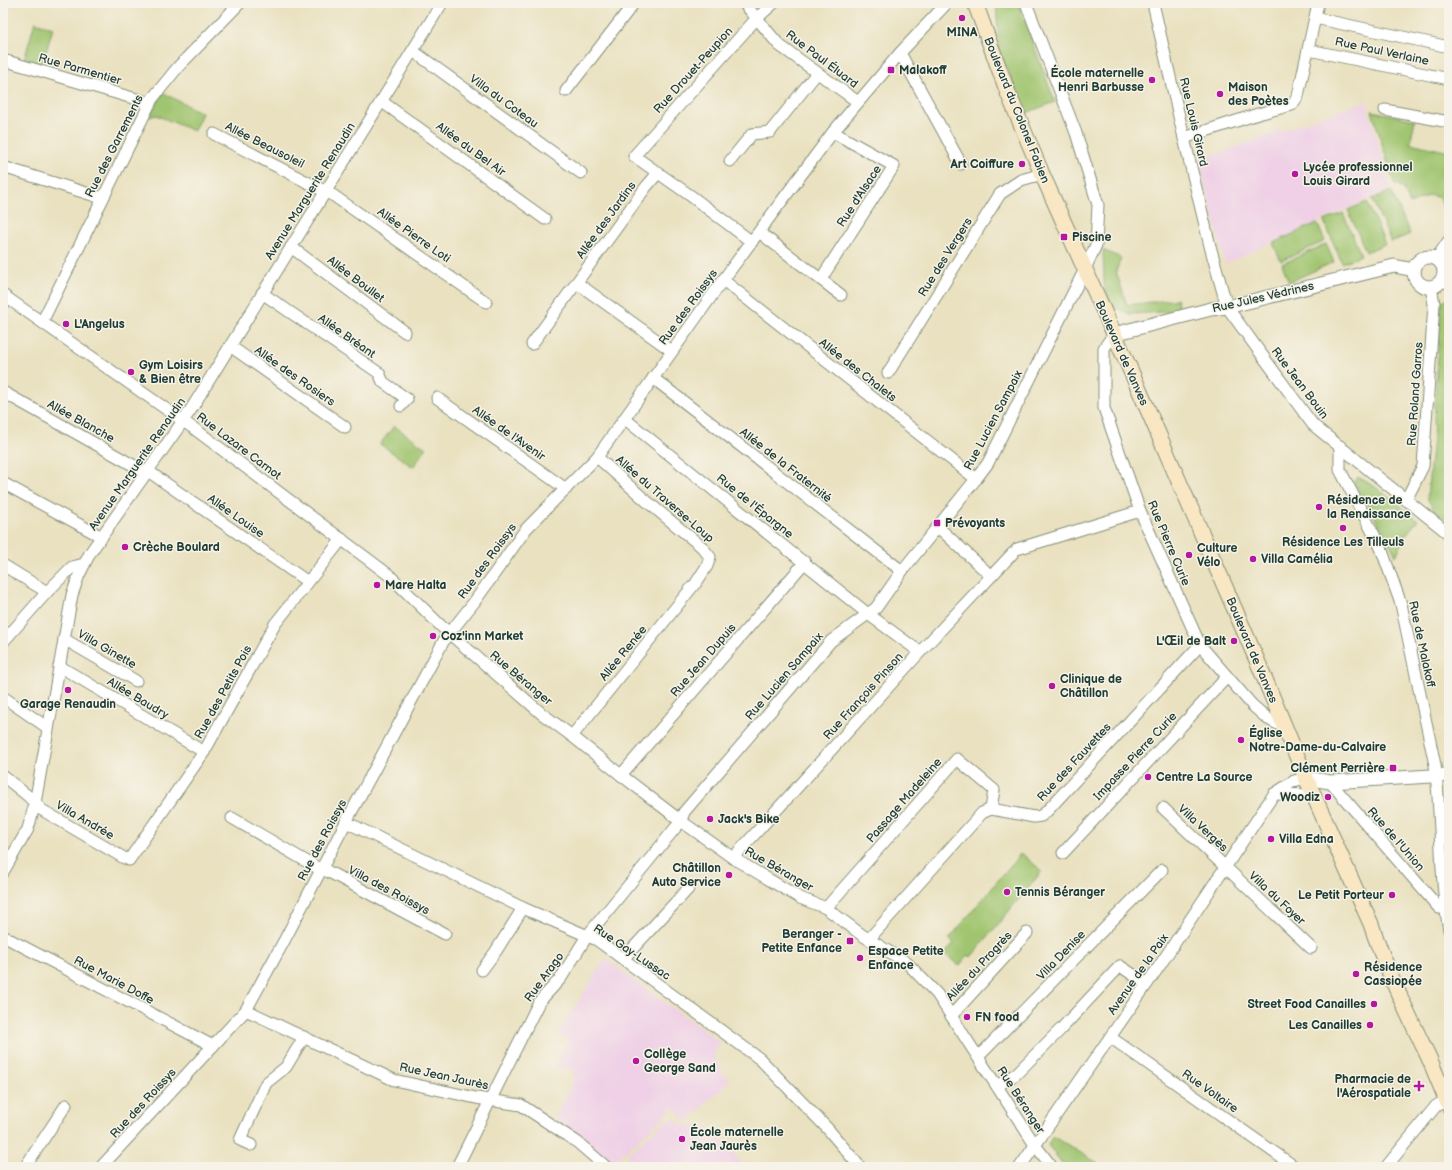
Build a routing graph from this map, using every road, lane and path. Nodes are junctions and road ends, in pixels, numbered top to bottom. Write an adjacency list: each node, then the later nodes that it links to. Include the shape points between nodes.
1 (240, 3): 23 (street, Rue des Garrements, via 178,67)
2 (442, 3): 15 (street, Avenue Marguerite Renaudin)
3 (634, 3): 20 (street)
4 (744, 3): 11 (street, Rue Paul Éluard)
5 (774, 3): 11 (street, Rue Drouet-Peupion)
6 (947, 3): 16 (street, Rue des Roissys)
7 (1026, 3): 45 (street, Rue Lucien Sampaix, via 1076,133 1098,205 1096,245)
8 (1153, 3): 28 (street, Rue Louis Girard)
9 (1318, 3): 12 (street)
10 (977, 4): 34 (main road, Boulevard du Colonel Fabien, via 1008,93)
11 (756, 18): 18 (street, Rue Paul Éluard, via 779,45); 33 (street, Rue Drouet-Peupion, via 634,156)
12 (1315, 18): 13 (street); 14 (street)
13 (1449, 47)
14 (1309, 50): 19 (street, Rue Paul Verlaine); 28 (street, via 1298,96 1292,105)
15 (413, 51): 21 (street, Avenue Marguerite Renaudin); 32 (street, Villa du Coteau)
16 (900, 53): 22 (street, Rue des Roissys); 30 (street)
17 (3, 60): 23 (street, Rue Parmentier)
18 (818, 73): 22 (street, Rue Paul Éluard); 29 (street, via 770,132 752,134)
19 (1449, 79)
20 (566, 91)
21 (381, 101): 35 (street, Avenue Marguerite Renaudin); 38 (street, Allée du Bel Air)
22 (858, 102): 26 (street, Rue des Roissys)
23 (150, 103): 37 (street, Rue des Garrements)
24 (1385, 110): 25 (street)
25 (1449, 122)
26 (833, 132): 39 (street, Rue des Roissys); 47 (street, Rue d'Alsace, via 894,166)
27 (214, 134): 35 (street, Allée Beausoleil)
28 (1184, 138): 42 (street, Rue Louis Girard)
29 (730, 161)
30 (961, 164)
31 (3, 167): 37 (street)
32 (581, 173)
33 (658, 173): 40 (street); 49 (street, Allée des Jardins)
34 (1042, 174): 36 (main road, Boulevard du Colonel Fabien); 62 (street, Rue des Vergers, via 1021,180 1000,194)
35 (326, 191): 43 (street, Avenue Marguerite Renaudin); 54 (street, Allée Pierre Loti)
36 (1051, 195): 45 (main road, Boulevard de Vanves)
37 (102, 198): 56 (street, Rue des Garrements)
38 (545, 219)
39 (759, 232): 40 (street, Rue des Roissys); 47 (street)
40 (752, 242): 48 (street, Rue des Roissys)
41 (1449, 242): 44 (street)
42 (1210, 246): 55 (street, Rue Jean Bouin)
43 (291, 247): 51 (street, Avenue Marguerite Renaudin); 57 (street, Allée Boullet)
44 (1437, 259): 46 (street, via 1421,258); 50 (street, via 1444,269)
45 (1085, 269): 58 (main road, Boulevard de Vanves); 73 (street, Rue Lucien Sampaix, via 988,463)
46 (1414, 270): 50 (street, via 1418,283 1424,286); 55 (street, Rue Jules Védrines, via 1394,266)
47 (821, 279): 52 (street)
48 (723, 280): 61 (street, Rue des Roissys); 73 (street, Allée des Chalets)
49 (577, 283): 59 (street, Allée des Jardins); 61 (street)
50 (1440, 283): 76 (street, Rue Roland Garros, via 1434,304 1423,466)
51 (262, 293): 60 (street, Avenue Marguerite Renaudin); 66 (street, Allée Bréant, via 379,373 383,382 407,399)
52 (841, 295)
53 (4, 298): 56 (street, Rue Lazare Carnot)
54 (486, 302)
55 (1227, 307): 58 (street, Rue Jules Védrines); 70 (street, Rue Jean Bouin, via 1313,425)
56 (42, 322): 68 (street, Rue Lazare Carnot)
57 (405, 332)
58 (1114, 334): 77 (street, Rue Pierre Curie, via 1104,348 1104,408); 101 (main road, Boulevard de Vanves)
59 (532, 344)
60 (230, 346): 68 (street, Avenue Marguerite Renaudin); 69 (street, Allée des Rosiers)
61 (672, 351): 63 (street, Rue des Roissys)
62 (888, 373)
63 (653, 378): 67 (street, Rue des Roissys); 85 (street, Allée de la Fraternité)
64 (3, 392): 72 (street, Allée Blanche)
65 (437, 398): 75 (street, Allée de l'Avenir)
66 (401, 406)
67 (625, 419): 71 (street, Rue des Roissys); 82 (street, Rue de l'Épargne)
68 (183, 421): 72 (street, Avenue Marguerite Renaudin); 81 (street, Rue Lazare Carnot)
69 (345, 426)
70 (1340, 446): 76 (street, Rue Jean Bouin); 105 (street, Rue de Malakoff, via 1340,470 1381,548 1401,604)
71 (597, 457): 75 (street, Rue des Roissys); 88 (street, Allée du Traverse-Loup, via 710,557)
72 (148, 472): 80 (street, Avenue Marguerite Renaudin); 87 (street, Allée Louise)
73 (976, 479): 78 (street, Rue Lucien Sampaix)
74 (3, 483): 80 (street)
75 (566, 489): 91 (street, Rue des Roissys, via 526,529 456,626)
76 (1406, 500): 79 (street, Rue Jean Bouin)
77 (1140, 511): 86 (street, Rue François Pinson, via 1015,551); 94 (street, Rue Pierre Curie)
78 (938, 526): 85 (street, Rue Lucien Sampaix); 86 (street)
79 (1449, 534)
80 (102, 537): 83 (street, Avenue Marguerite Renaudin)
81 (342, 539): 87 (street, Rue des Petits Pois); 91 (street, Rue Lazare Carnot, via 389,575)
82 (805, 562): 90 (street, Rue de l'Épargne); 104 (street, Rue Jean Dupuis)
83 (84, 564): 89 (street, via 72,567); 92 (street, Avenue Marguerite Renaudin, via 72,595)
84 (3, 565): 89 (street)
85 (902, 572): 90 (street, Rue Lucien Sampaix, via 876,608)
86 (991, 576): 95 (street, Rue François Pinson)
87 (308, 582): 103 (street, Rue des Petits Pois, via 275,624)
88 (695, 585): 102 (street, Allée Renée)
89 (47, 592): 93 (street)
90 (868, 614): 95 (street, Rue de l'Épargne); 115 (street, Rue Lucien Sampaix, via 831,641 684,812)
91 (448, 633): 102 (street, Rue Béranger, via 541,713); 116 (street, Rue des Roissys)
92 (64, 639): 96 (street, Avenue Marguerite Renaudin); 98 (street, Villa Ginette)
93 (3, 642)
94 (1200, 645): 97 (street, Rue Pierre Curie); 113 (street, Rue des Fauvettes, via 1041,816)
95 (920, 652): 118 (street, Rue François Pinson)
96 (59, 666): 100 (street, Avenue Marguerite Renaudin); 103 (street, Allée Baudry)
97 (1227, 677): 101 (street, Rue Pierre Curie, via 1252,705 1268,719); 117 (street, Impasse Pierre Curie)
98 (136, 681)
99 (3, 697): 100 (street)
100 (48, 728): 111 (street, Avenue Marguerite Renaudin)
101 (1285, 728): 107 (main road, Boulevard de Vanves)
102 (572, 736): 104 (street, Rue Béranger)
103 (204, 752): 119 (street, Rue des Petits Pois)
104 (621, 775): 115 (street, Rue Béranger)
105 (1443, 775): 108 (street); 127 (street, Rue de Malakoff)
106 (3, 776): 111 (street, Villa Andrée)
107 (1306, 778): 108 (street); 109 (street, Avenue de la Paix, via 1294,781); 110 (main road, Boulevard de Vanves)
108 (1330, 782): 127 (street, Rue de l'Union, via 1439,908)
109 (1274, 794): 110 (street); 120 (street, Avenue de la Paix)
110 (1314, 795): 146 (main road, Boulevard de Vanves, via 1371,924 1378,947 1409,1019)
111 (35, 803): 119 (street, Villa Andrée, via 42,810); 123 (street, Avenue Marguerite Renaudin, via 28,829)
112 (1163, 808): 120 (street, Villa Vergès)
113 (991, 810): 126 (street, Passage Madeleine, via 994,790 958,759); 133 (street, via 982,813)
114 (232, 818): 121 (street, Villa des Roissys)
115 (681, 821): 118 (street, Rue Béranger); 132 (street, Rue Arago)
116 (346, 822): 121 (street, Rue des Roissys); 125 (street, Rue Gay-Lussac)
117 (1063, 853)
118 (733, 858): 126 (street, Rue Béranger, via 800,898)
119 (127, 859)
120 (1226, 867): 134 (street, Villa du Foyer); 137 (street, Avenue de la Paix)
121 (321, 870): 130 (street, Villa des Roissys); 138 (street, Rue des Roissys)
122 (1162, 870): 143 (street, Villa Denise)
123 (3, 872)
124 (688, 889): 135 (street)
125 (523, 908): 132 (street, Rue Gay-Lussac); 136 (street)
126 (826, 908): 133 (street, Rue Béranger)
127 (1445, 908): 128 (street, Rue de Malakoff)
128 (1449, 930)
129 (1027, 933): 139 (street, Allée du Progrès)
130 (445, 934)
131 (3, 936): 142 (street, Rue Marie Doffe)
132 (587, 936): 135 (street, Rue Gay-Lussac, via 597,940); 145 (street, Rue Arago, via 561,978 539,1002)
133 (869, 939): 139 (street, Rue Béranger, via 907,962 936,994)
134 (1311, 948)
135 (623, 959): 154 (street, Rue Gay-Lussac, via 760,1059 824,1124)
136 (482, 970)
137 (1147, 984): 141 (street, Avenue de la Paix); 144 (street, via 1120,966 1016,1074)
138 (246, 1010): 140 (street, Rue Jean Jaurès); 142 (street, Rue des Roissys)
139 (950, 1016): 143 (street, Rue Béranger)
140 (304, 1037): 145 (street, Rue Jean Jaurès, via 394,1080); 148 (street, via 286,1066 266,1083 240,1140)
141 (1110, 1037): 149 (street, Avenue de la Paix); 157 (street, Rue Voltaire)
142 (213, 1046): 151 (street, Rue des Roissys)
143 (978, 1057): 144 (street, Rue Béranger)
144 (997, 1086): 149 (street, Rue Béranger)
145 (490, 1099): 152 (street, Rue Arago); 153 (street, Rue Jean Jaurès, via 524,1107 577,1142)
146 (1448, 1103): 158 (street, via 1436,1106)
147 (66, 1105): 150 (street)
148 (251, 1145)
149 (1035, 1145): 155 (street, Avenue de la Paix); 156 (street, Rue Béranger)
150 (25, 1167)
151 (101, 1167)
152 (457, 1167)
153 (606, 1167)
154 (860, 1167)
155 (1020, 1167)
156 (1052, 1167)
157 (1295, 1167)
158 (1386, 1167)

